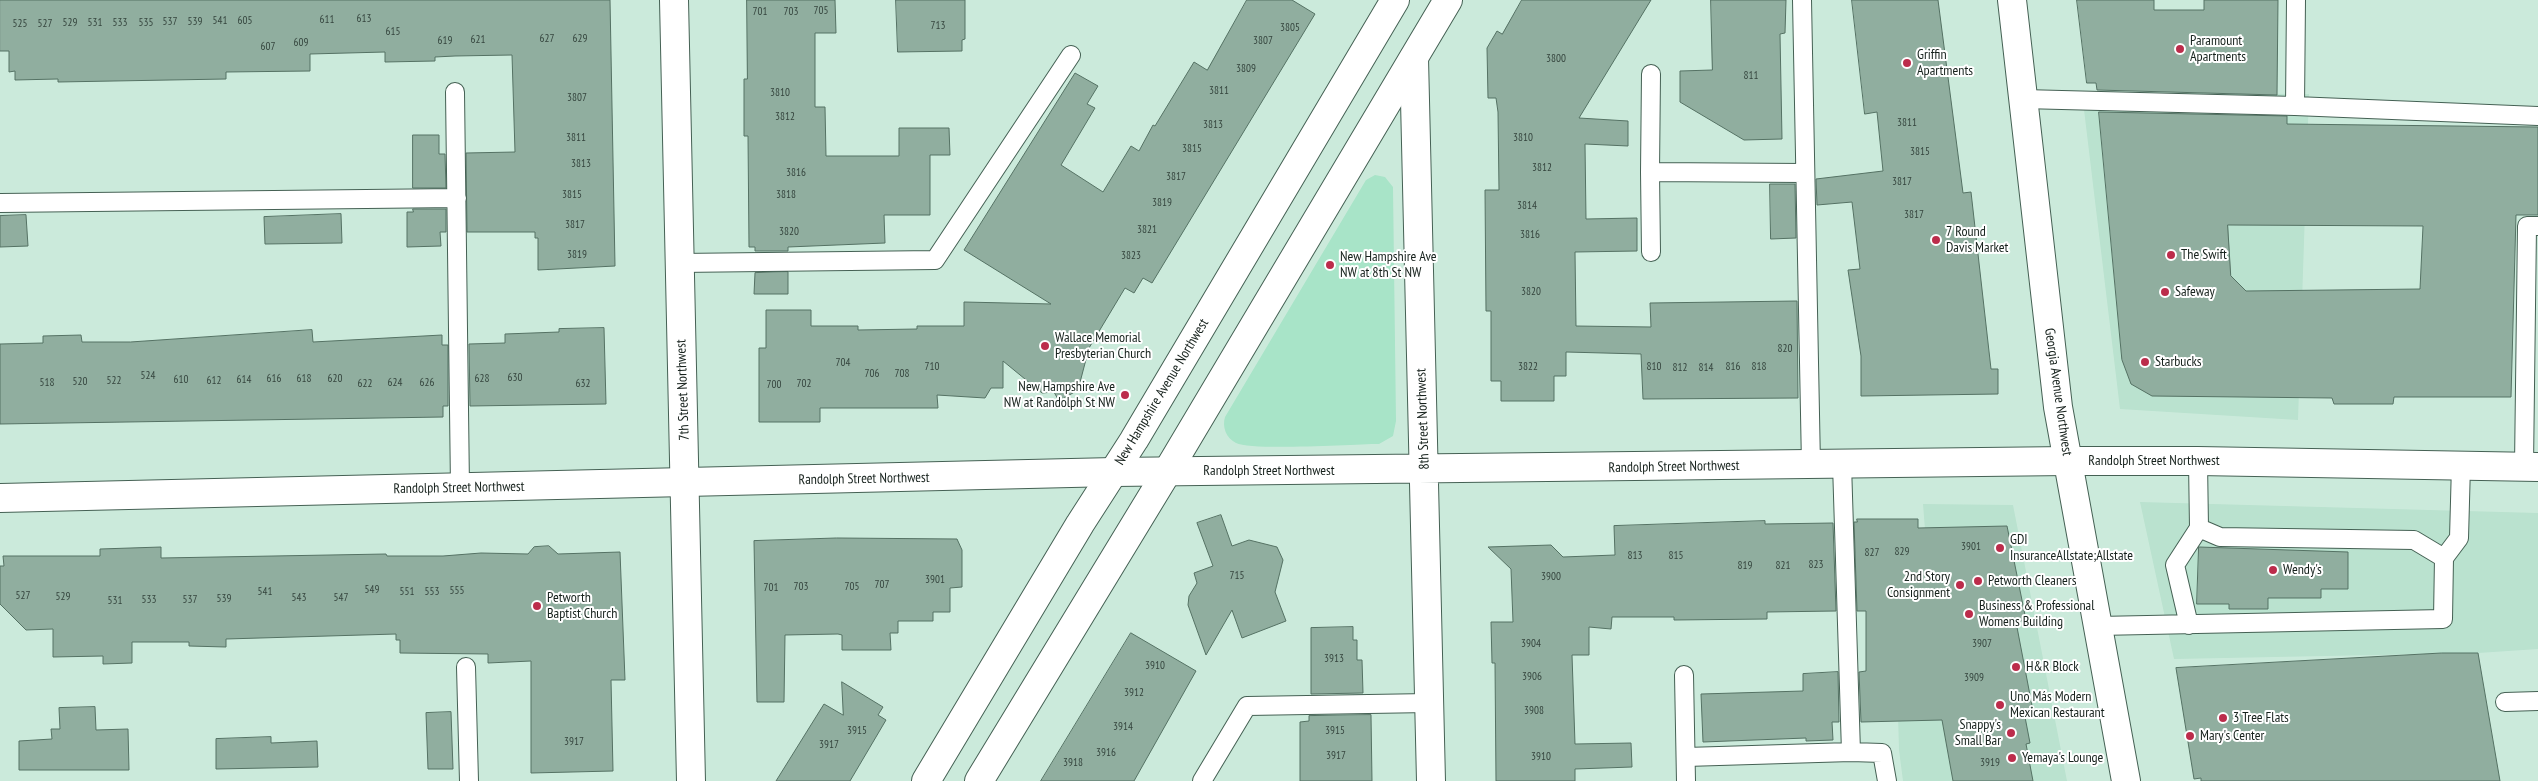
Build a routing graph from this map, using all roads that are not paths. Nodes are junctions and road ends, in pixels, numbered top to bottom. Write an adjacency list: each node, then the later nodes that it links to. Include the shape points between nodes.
1 (674, 0): 20 (main road, 7th Street Northwest)
2 (1395, 0): 28 (main road, New Hampshire Avenue Northwest)
3 (1448, 0): 8 (main road)
4 (1802, 0): 15 (lane)
5 (2012, 0): 11 (main road, Georgia Avenue Northwest)
6 (2296, 0): 12 (lane)
7 (1071, 55): 20 (lane, via 935,260)
8 (1414, 58): 27 (main road, 8th Street Northwest); 29 (main road)
9 (1651, 74): 14 (lane)
10 (455, 92): 16 (lane)
11 (2023, 99): 12 (lane); 21 (main road, Georgia Avenue Northwest, via 2058,407)
12 (2295, 106): 13 (lane)
13 (2538, 116)
14 (1650, 172): 15 (lane); 19 (lane)
15 (1805, 173): 24 (lane)
16 (457, 198): 17 (lane); 31 (lane)
17 (0, 203)
18 (2538, 226): 26 (lane, via 2526,226)
19 (1651, 252)
20 (679, 263): 30 (main road, 7th Street Northwest)
21 (2068, 461): 22 (main road, Randolph Street Northwest); 23 (main road, Randolph Street Northwest); 36 (main road, Georgia Avenue Northwest)
22 (2198, 461): 25 (main road, Randolph Street Northwest); 33 (lane)
23 (1842, 464): 24 (main road, Randolph Street Northwest); 42 (lane)
24 (1811, 465): 27 (main road, Randolph Street Northwest)
25 (2461, 465): 26 (main road, Randolph Street Northwest); 34 (lane, via 2459,538)
26 (2531, 466)
27 (1425, 470): 29 (main road, Randolph Street Northwest); 41 (main road, 8th Street Northwest)
28 (1114, 472): 29 (main road, Randolph Street Northwest); 30 (main road, Randolph Street Northwest); 46 (main road, New Hampshire Avenue Northwest)
29 (1167, 472): 47 (main road)
30 (685, 483): 31 (main road, Randolph Street Northwest); 45 (main road, 7th Street Northwest)
31 (460, 488): 32 (main road, Randolph Street Northwest)
32 (0, 498)
33 (2199, 528): 34 (lane, via 2220,537 2414,540); 35 (lane, via 2175,565)
34 (2444, 558): 35 (lane, via 2443,618)
35 (2189, 625): 36 (lane)
36 (2098, 626): 52 (main road, Georgia Avenue Northwest)
37 (466, 668): 44 (lane)
38 (1684, 675): 43 (lane)
39 (2538, 700): 40 (lane)
40 (2505, 702)
41 (1429, 703): 48 (lane, via 1247,706); 49 (main road, 8th Street Northwest)
42 (1851, 752): 43 (lane); 51 (lane, via 1882,752)
43 (1686, 757): 50 (lane)
44 (469, 781)
45 (691, 781)
46 (926, 781)
47 (979, 781)
48 (1202, 781)
49 (1431, 781)
50 (1686, 781)
51 (1887, 781)
52 (2126, 781)

